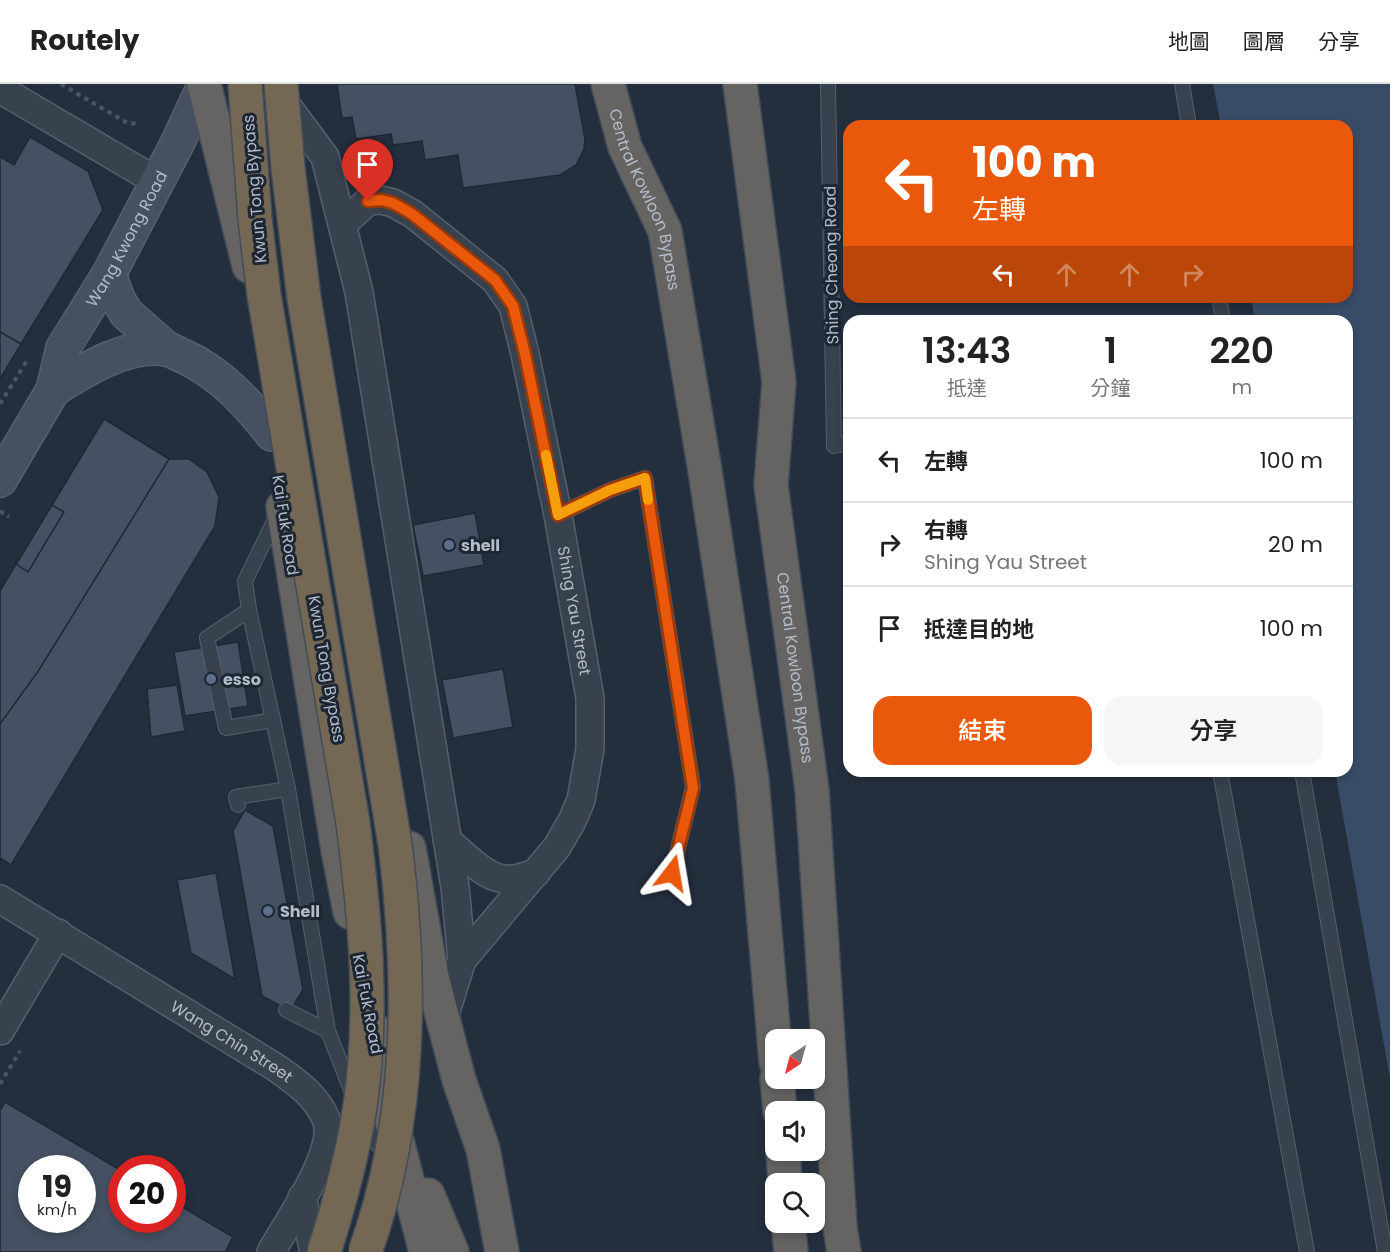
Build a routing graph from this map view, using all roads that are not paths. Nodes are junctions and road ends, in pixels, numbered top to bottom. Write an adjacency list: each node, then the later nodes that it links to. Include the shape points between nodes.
1 (608, 84): 33 (highway, Central Kowloon Bypass, via 625,147 665,231 752,780)
2 (740, 84): 47 (highway, Central Kowloon Bypass, via 779,382 771,485 813,790)
3 (828, 84): 15 (lane, Shing Cheong Road, via 834,446)
4 (1182, 84): 8 (lane)
5 (204, 85): 9 (main road, Wang Kwong Road); 14 (highway, Kai Fuk Road, via 246,248)
6 (267, 85): 10 (street, via 325,157); 32 (highway, via 297,170 387,726); 40 (highway, Kwun Tong Bypass, bridge, via 255,219 264,295 353,823 366,954 366,1049 360,1106 348,1166); 42 (highway, bridge, via 288,168 304,298 401,892 406,960 404,1059 386,1180)
7 (0, 89): 9 (street)
8 (1188, 120)
9 (158, 182): 11 (main road, Wang Kwong Road)
10 (343, 224): 18 (street, Shing Yau Street, via 368,201 393,203 495,280 513,306); 25 (street, via 359,292)
11 (109, 274): 12 (main road, via 126,313); 13 (main road, Wang Kwong Road, via 63,348)
12 (167, 349): 13 (main road, Wang Kwong Road, via 110,357); 14 (main road, via 226,383)
13 (52, 390): 16 (main road, Wang Kwong Road)
14 (272, 434): 17 (highway, Kai Fuk Road)
15 (843, 445)
16 (0, 480)
17 (283, 503): 19 (lane, Kai Fuk Road, via 245,581); 36 (highway, Kai Fuk Road, via 338,849)
18 (558, 515): 26 (street, Shing Yau Street, via 590,698 590,749 581,800 557,847); 27 (lane, via 645,478 693,788)
19 (249, 610): 20 (lane, Kai Fuk Road); 20 (lane, via 207,638 226,728)
20 (273, 720): 23 (lane, Kai Fuk Road)
21 (1221, 777): 48 (lane)
22 (1303, 777): 49 (lane)
23 (288, 789): 24 (lane, via 236,797); 34 (lane, Kai Fuk Road)
24 (237, 805)
25 (447, 840): 26 (street, via 495,877 513,880); 30 (street)
26 (536, 873): 30 (street, Shing Yau Street)
27 (672, 873)
28 (0, 899): 29 (street, Wang Chin Street)
29 (58, 933): 35 (street); 37 (street, Wang Chin Street, via 275,1067 315,1100 327,1120 327,1142)
30 (462, 960): 32 (street)
31 (286, 1010): 34 (lane)
32 (442, 1021): 45 (highway, via 483,1149)
33 (773, 1029)
34 (328, 1030): 38 (lane, Kai Fuk Road, via 357,1106)
35 (0, 1031)
36 (386, 1099): 38 (highway, Kai Fuk Road); 44 (highway)
37 (302, 1197): 40 (street); 41 (street, Wang Chin Street)
38 (416, 1214): 43 (highway, Kai Fuk Road)
39 (789, 1233): 46 (highway)
40 (315, 1251)
41 (271, 1252)
42 (365, 1252)
43 (426, 1252)
44 (452, 1252)
45 (502, 1252)
46 (791, 1252)
47 (844, 1252)
48 (1307, 1252)
49 (1385, 1252)

